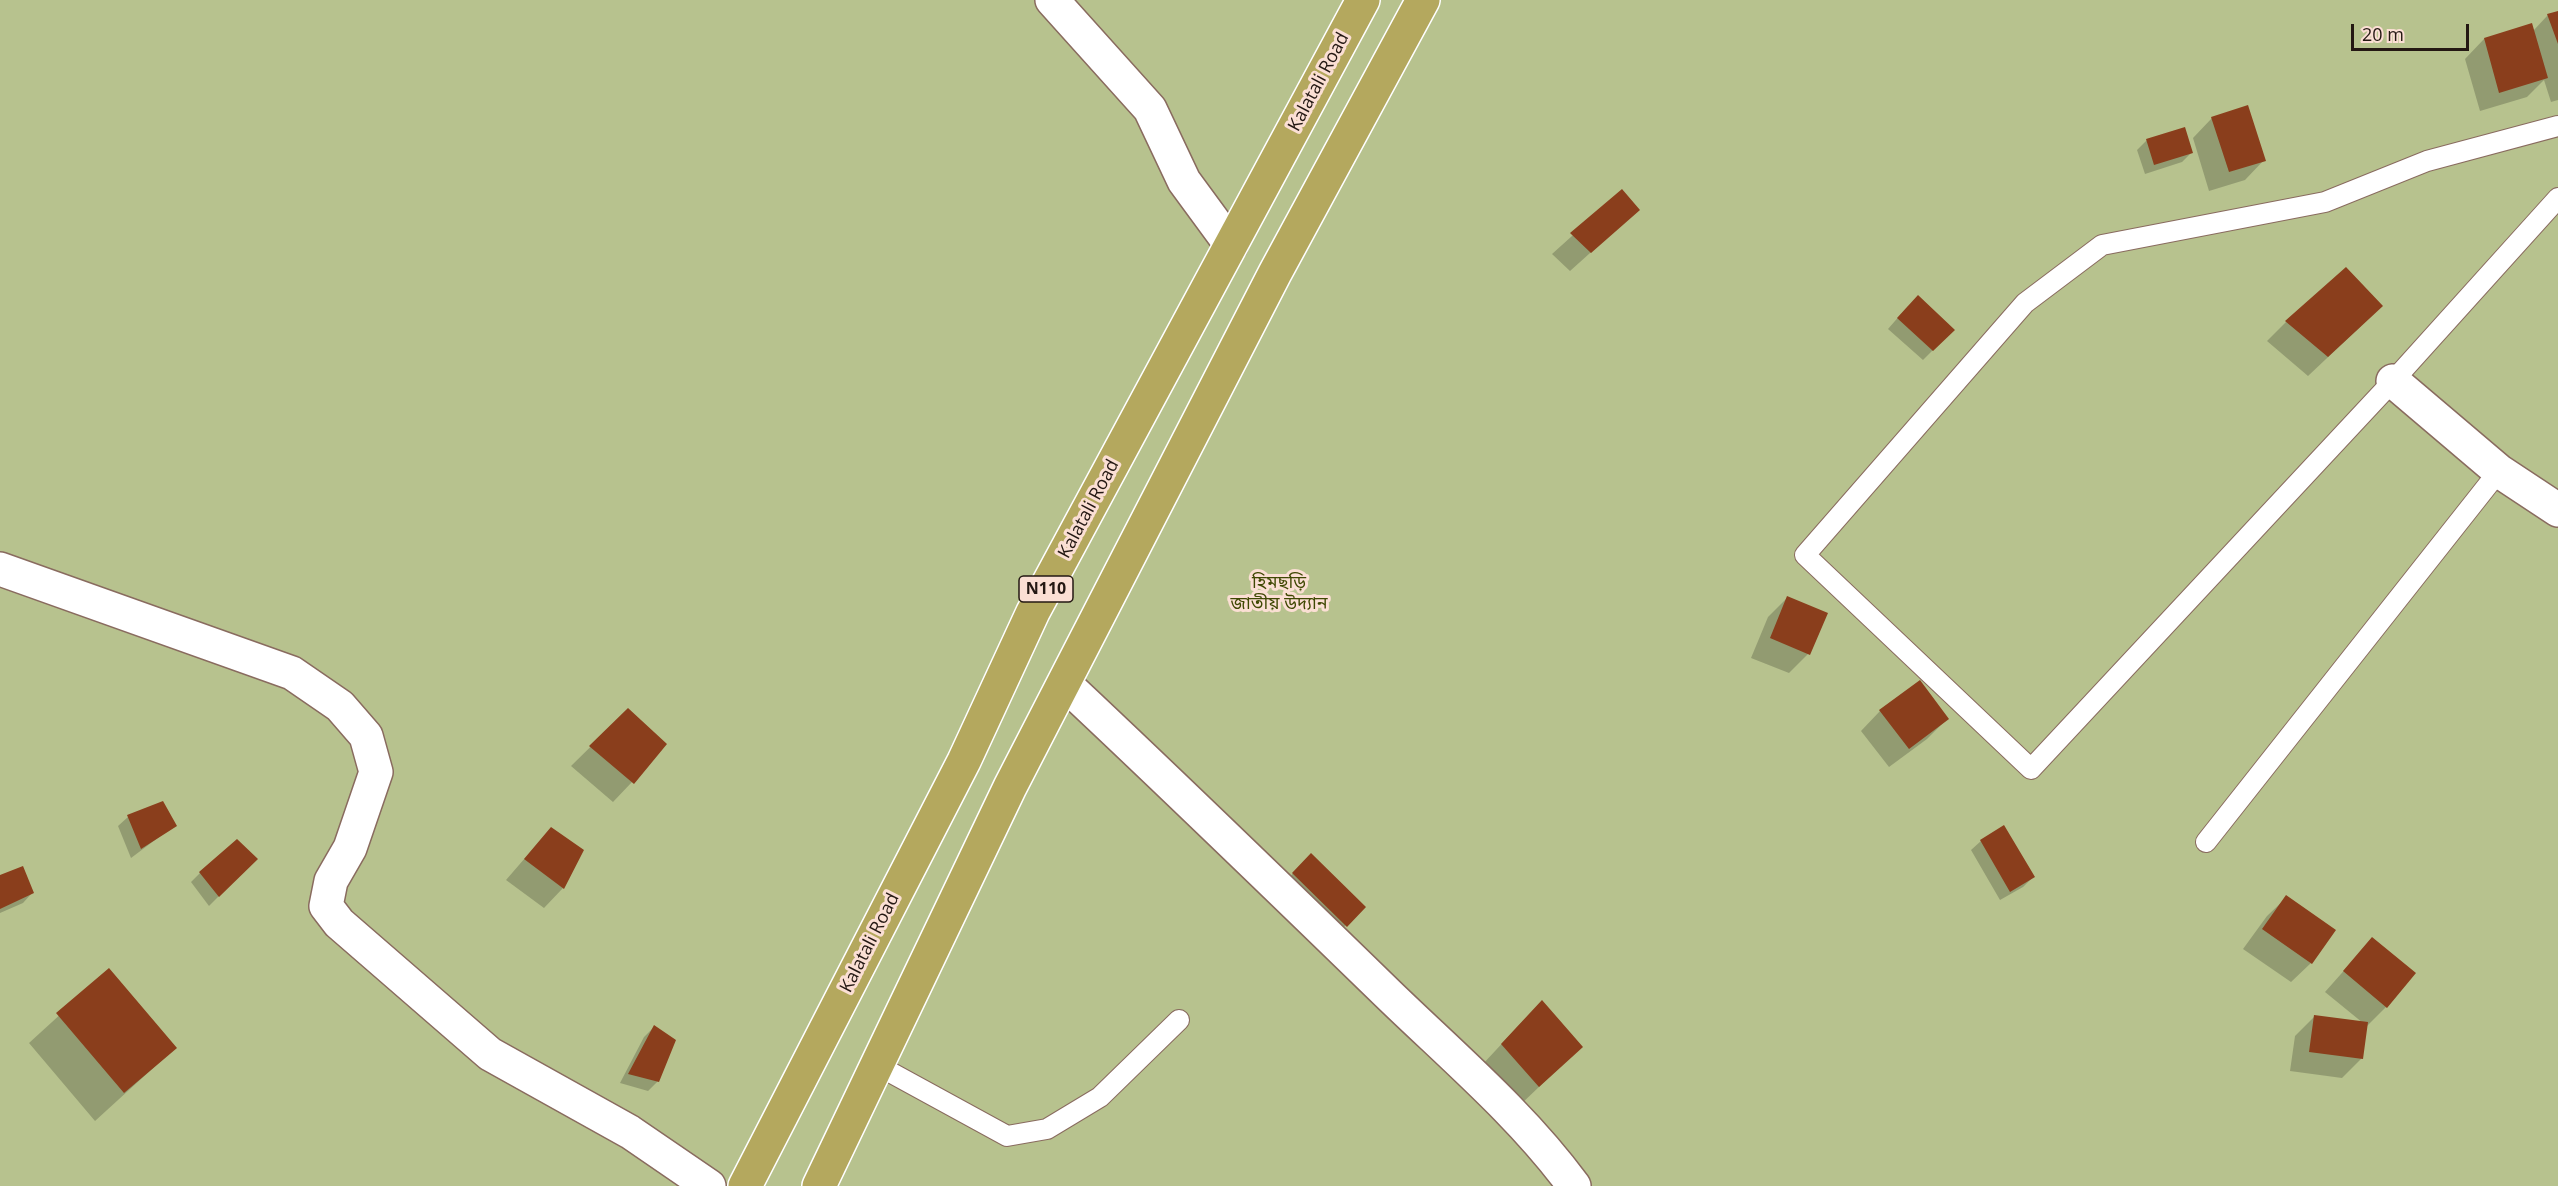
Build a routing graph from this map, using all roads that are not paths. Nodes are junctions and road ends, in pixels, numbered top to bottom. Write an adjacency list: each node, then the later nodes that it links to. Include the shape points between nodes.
1 (1052, 0): 6 (street, via 1150,109 1184,181)
2 (1364, 0): 6 (highway, Kalatali Road / N110)
3 (1423, 0): 11 (highway, via 1275,273)
4 (2558, 126): 7 (lane, via 2427,162 2325,202 2102,245 2025,303 1805,555 2031,769)
5 (2558, 198): 7 (lane)
6 (1231, 245): 12 (highway, Kalatali Road / N110, via 1033,612)
7 (2393, 381): 8 (street)
8 (2499, 471): 9 (street); 14 (lane)
9 (2558, 510)
10 (0, 569): 17 (street, via 292,673 340,706 366,736 376,772 350,848 331,881 326,906 339,923 490,1054 630,1132)
11 (1065, 684): 13 (highway); 20 (street, via 1483,1086 1550,1154)
12 (964, 761): 13 (highway); 18 (highway, Kalatali Road / N110)
13 (1010, 787): 16 (highway)
14 (2206, 842)
15 (1179, 1020): 16 (lane, via 1100,1097 1047,1130 1007,1136)
16 (877, 1065): 19 (highway)
17 (709, 1186)
18 (745, 1186)
19 (819, 1186)
20 (1574, 1186)

